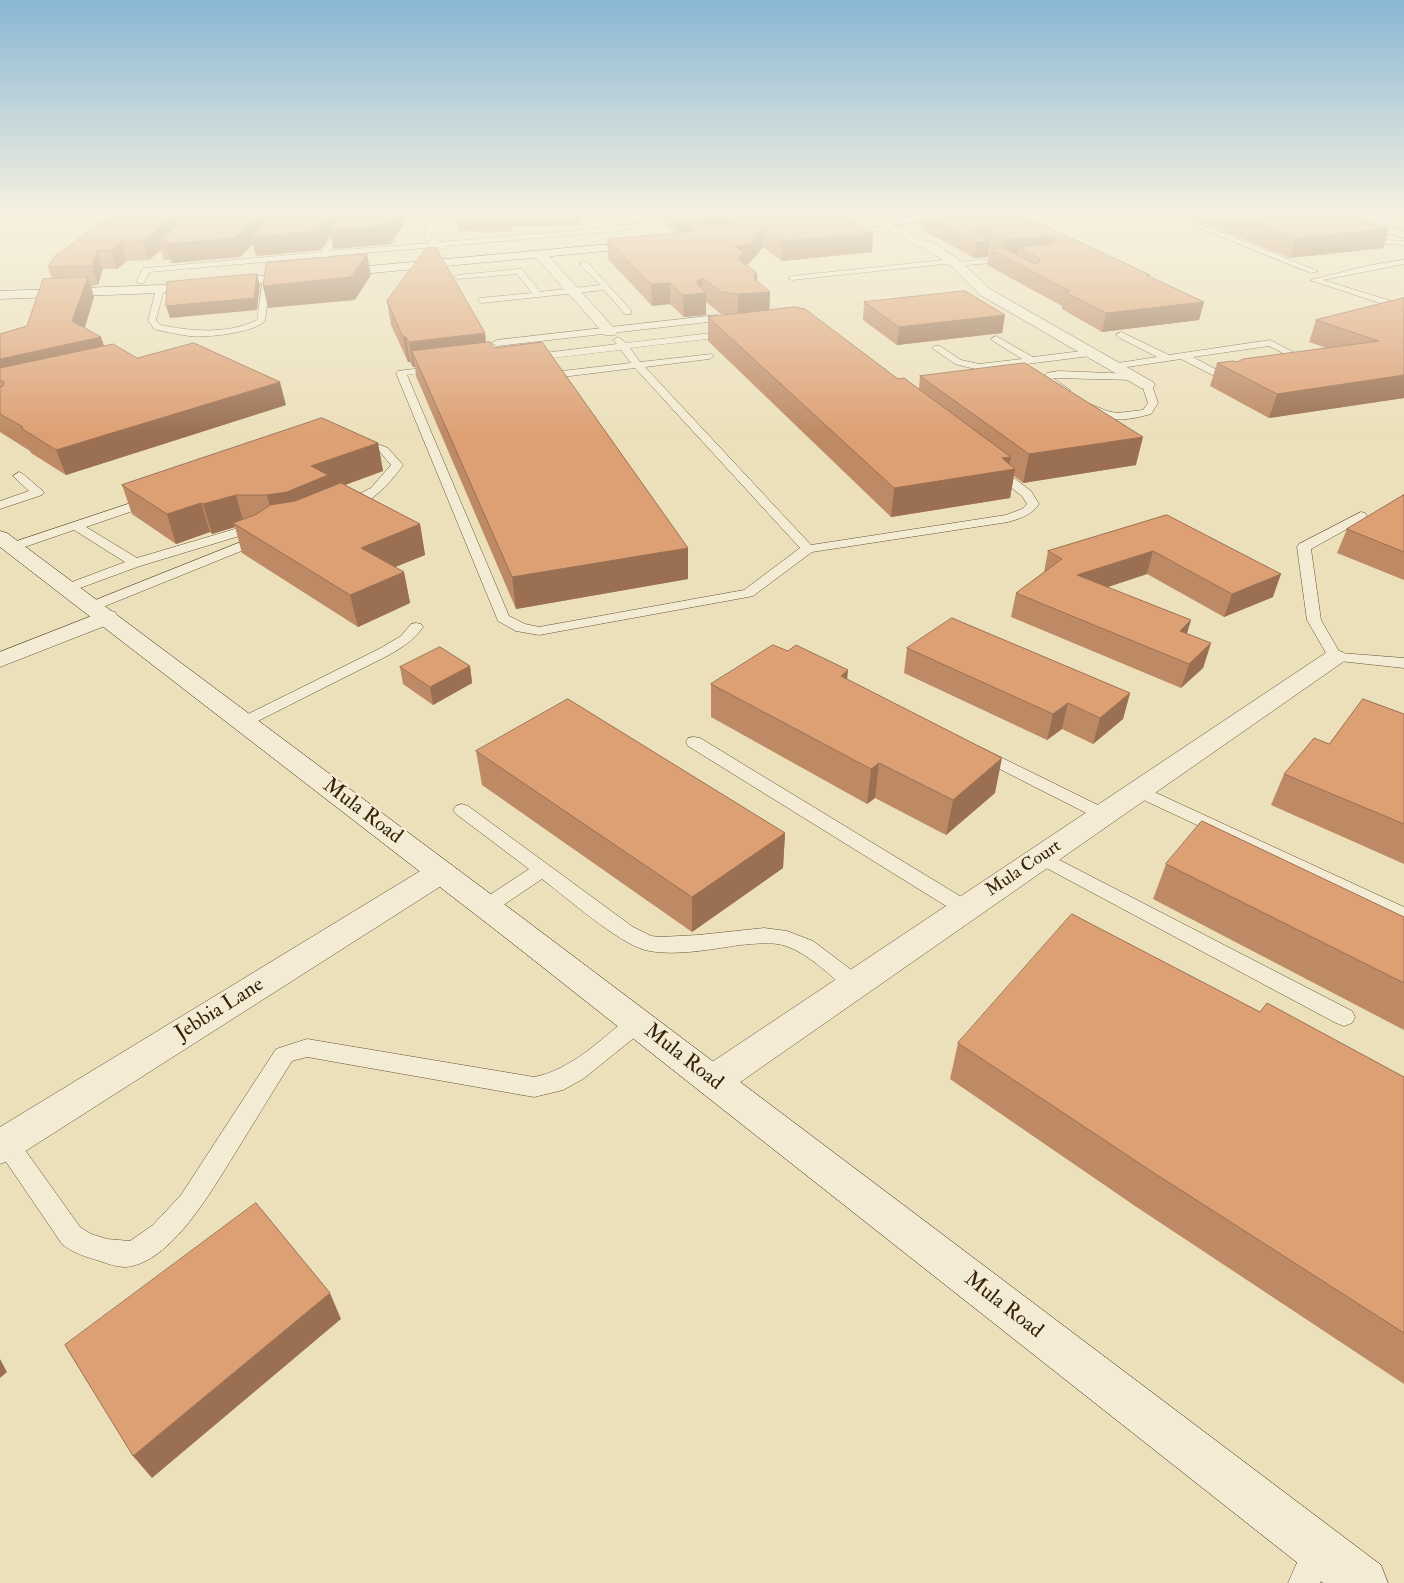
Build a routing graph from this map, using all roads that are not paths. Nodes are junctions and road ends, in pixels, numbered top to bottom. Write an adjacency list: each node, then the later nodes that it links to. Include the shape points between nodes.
1 (197, 286): 8 (street)
2 (265, 286): 8 (lane, via 261,322 242,328 190,333 157,327 152,320)
3 (531, 286): 10 (lane)
4 (568, 286): 9 (street)
5 (979, 286): 24 (street)
6 (1333, 286): 13 (lane)
7 (606, 287): 9 (lane); 15 (lane)
8 (160, 289): 11 (street)
9 (572, 291): 10 (lane); 18 (street)
10 (538, 294): 12 (lane)
11 (0, 295)
12 (482, 300)
13 (1404, 308)
14 (707, 309): 16 (lane)
15 (628, 312)
16 (717, 318): 17 (lane); 18 (lane)
17 (738, 321)
18 (610, 332): 21 (lane); 22 (lane)
19 (1121, 335): 27 (lane)
20 (996, 339): 28 (lane)
21 (497, 343)
22 (626, 348): 29 (lane); 44 (lane, via 794,326 812,329 1027,494 1032,504 1026,512 1008,518); 44 (lane, via 401,373 503,618 521,628 539,631 748,592)
23 (937, 348): 28 (lane, via 966,366)
24 (1090, 353): 28 (lane); 30 (street)
25 (709, 356): 29 (lane)
26 (1183, 356): 27 (lane); 31 (lane, via 1270,343); 34 (lane)
27 (1168, 358): 30 (lane)
28 (1031, 360)
29 (638, 365): 32 (lane); 44 (lane)
30 (1114, 366): 33 (street)
31 (1318, 366)
32 (562, 374)
33 (1134, 377): 35 (street); 35 (lane, via 1059,374 1048,378 1108,416 1122,417 1147,412 1153,403)
34 (1230, 381)
35 (1147, 385)
36 (343, 436): 40 (lane, via 357,438 384,450 397,465 371,495)
37 (19, 476): 39 (lane, via 38,492)
38 (160, 497): 42 (lane)
39 (0, 505)
40 (334, 510)
41 (1361, 516): 48 (lane, via 1304,547 1314,620)
42 (76, 526): 43 (lane); 45 (lane)
43 (7, 542): 46 (street, Mula Road)
44 (808, 549)
45 (135, 563): 46 (lane); 46 (lane, via 245,530 276,530)
46 (89, 603): 49 (street); 51 (street, Mula Road)
47 (416, 627): 51 (lane, via 406,639 384,652)
48 (1335, 658): 50 (lane); 54 (street, Mula Court)
49 (0, 660)
50 (1404, 663)
51 (244, 722): 59 (street, Mula Road)
52 (694, 742): 61 (lane)
53 (967, 746): 56 (lane)
54 (1139, 791): 56 (street, Mula Court); 62 (lane)
55 (462, 810): 58 (lane)
56 (1104, 814): 57 (street, Mula Court)
57 (1042, 857): 61 (street, Mula Court); 64 (lane)
58 (542, 870): 60 (lane); 63 (lane, via 626,932 647,943 698,943 764,935 787,938 806,946)
59 (441, 872): 60 (street, Mula Road); 67 (street, Jebbia Lane)
60 (486, 907): 65 (street, Mula Road)
61 (966, 909): 63 (street, Mula Court)
62 (1404, 915)
63 (855, 984): 66 (street, Mula Court)
64 (1344, 1017)
65 (637, 1023): 66 (street, Mula Road); 67 (lane, via 574,1072 555,1083 534,1087 306,1048 284,1055 190,1203 151,1242 128,1254 80,1243 67,1231)
66 (713, 1081): 68 (street, Mula Road)
67 (3, 1145)
68 (1319, 1549): 69 (lane); 70 (street, Mula Road)
69 (1304, 1583)
70 (1363, 1583)

